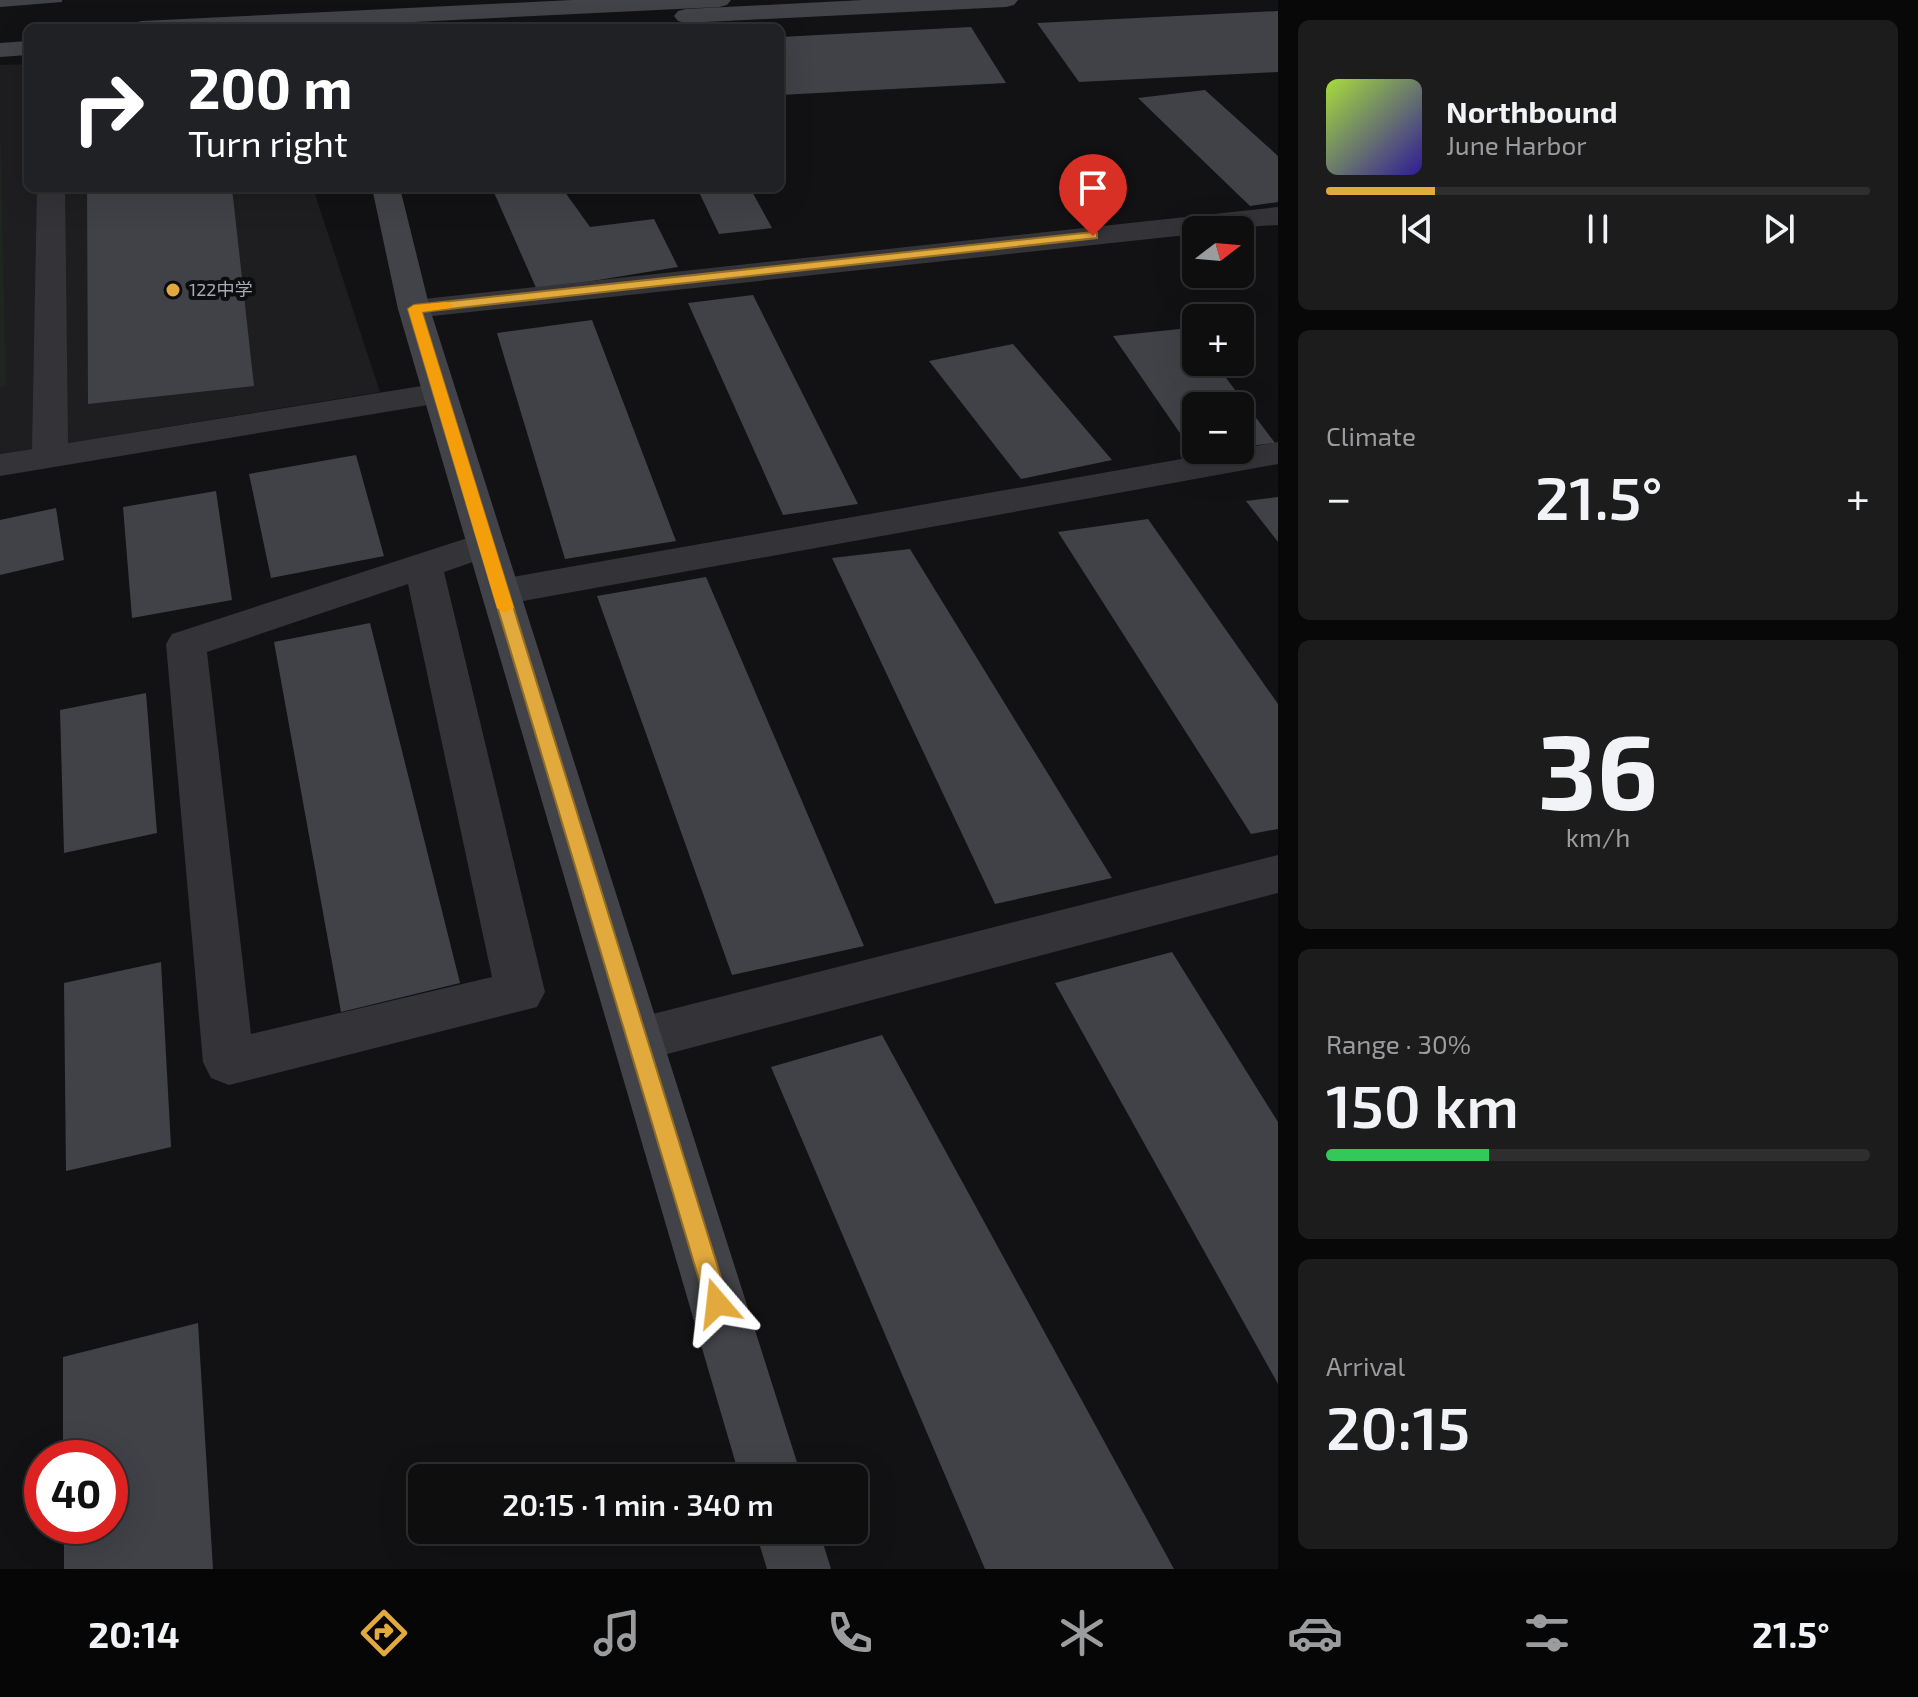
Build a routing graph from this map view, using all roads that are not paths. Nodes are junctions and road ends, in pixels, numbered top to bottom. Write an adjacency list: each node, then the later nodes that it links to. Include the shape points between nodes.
1 (719, 0): 3 (main road)
2 (1006, 0): 5 (main road)
3 (349, 23): 4 (main road)
4 (308, 24)
5 (521, 24)
6 (24, 34): 7 (main road)
7 (0, 35)
8 (24, 48): 9 (main road)
9 (0, 50)
10 (51, 192): 16 (street)
11 (387, 192): 13 (main road)
12 (1278, 216): 13 (street)
13 (414, 309): 14 (main road)
14 (440, 393): 16 (street); 18 (main road)
15 (1278, 453): 20 (street)
16 (50, 456): 17 (street)
17 (0, 465)
18 (486, 544): 19 (street); 20 (main road)
19 (423, 564): 19 (street, via 186,644 229,1062 520,992)
20 (501, 592): 22 (main road)
21 (1278, 874): 22 (street)
22 (637, 1040): 23 (main road)
23 (767, 1464)
24 (791, 1544): 25 (main road)
25 (799, 1569)

